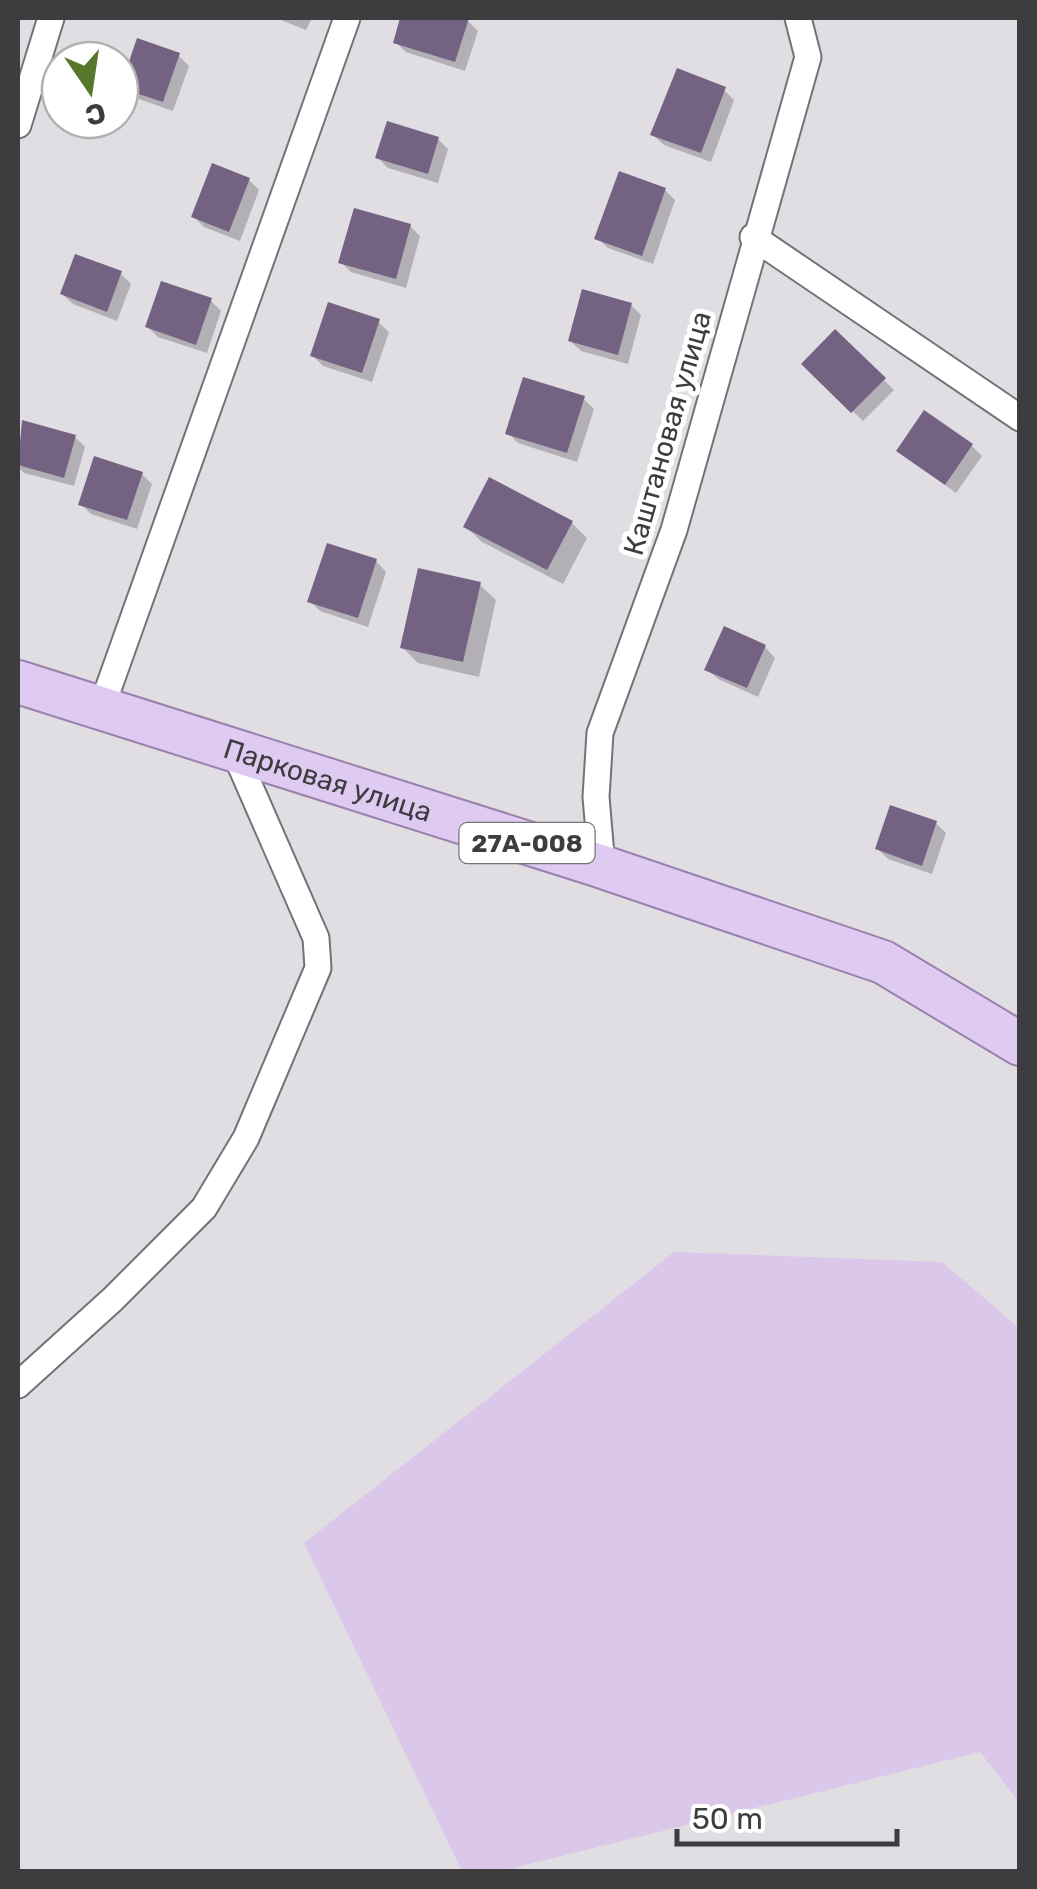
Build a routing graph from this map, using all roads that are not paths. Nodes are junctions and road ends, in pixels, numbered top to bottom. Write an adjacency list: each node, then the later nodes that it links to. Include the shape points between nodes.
1 (51, 18): 4 (street)
2 (347, 18): 8 (street)
3 (798, 18): 5 (street, Каштановая улица, via 808,57)
4 (18, 124)
5 (754, 237): 6 (street); 10 (street, Каштановая улица, via 674,530 600,734)
6 (1020, 418)
7 (18, 682): 8 (main road, Парковая улица / 27А-008)
8 (100, 710): 9 (main road, Парковая улица / 27А-008)
9 (236, 754): 10 (main road, Парковая улица / 27А-008); 12 (street, via 316,938 318,968 246,1138 204,1208)
10 (602, 867): 11 (main road, Парковая улица / 27А-008, via 883,962)
11 (1020, 1044)
12 (18, 1384)

